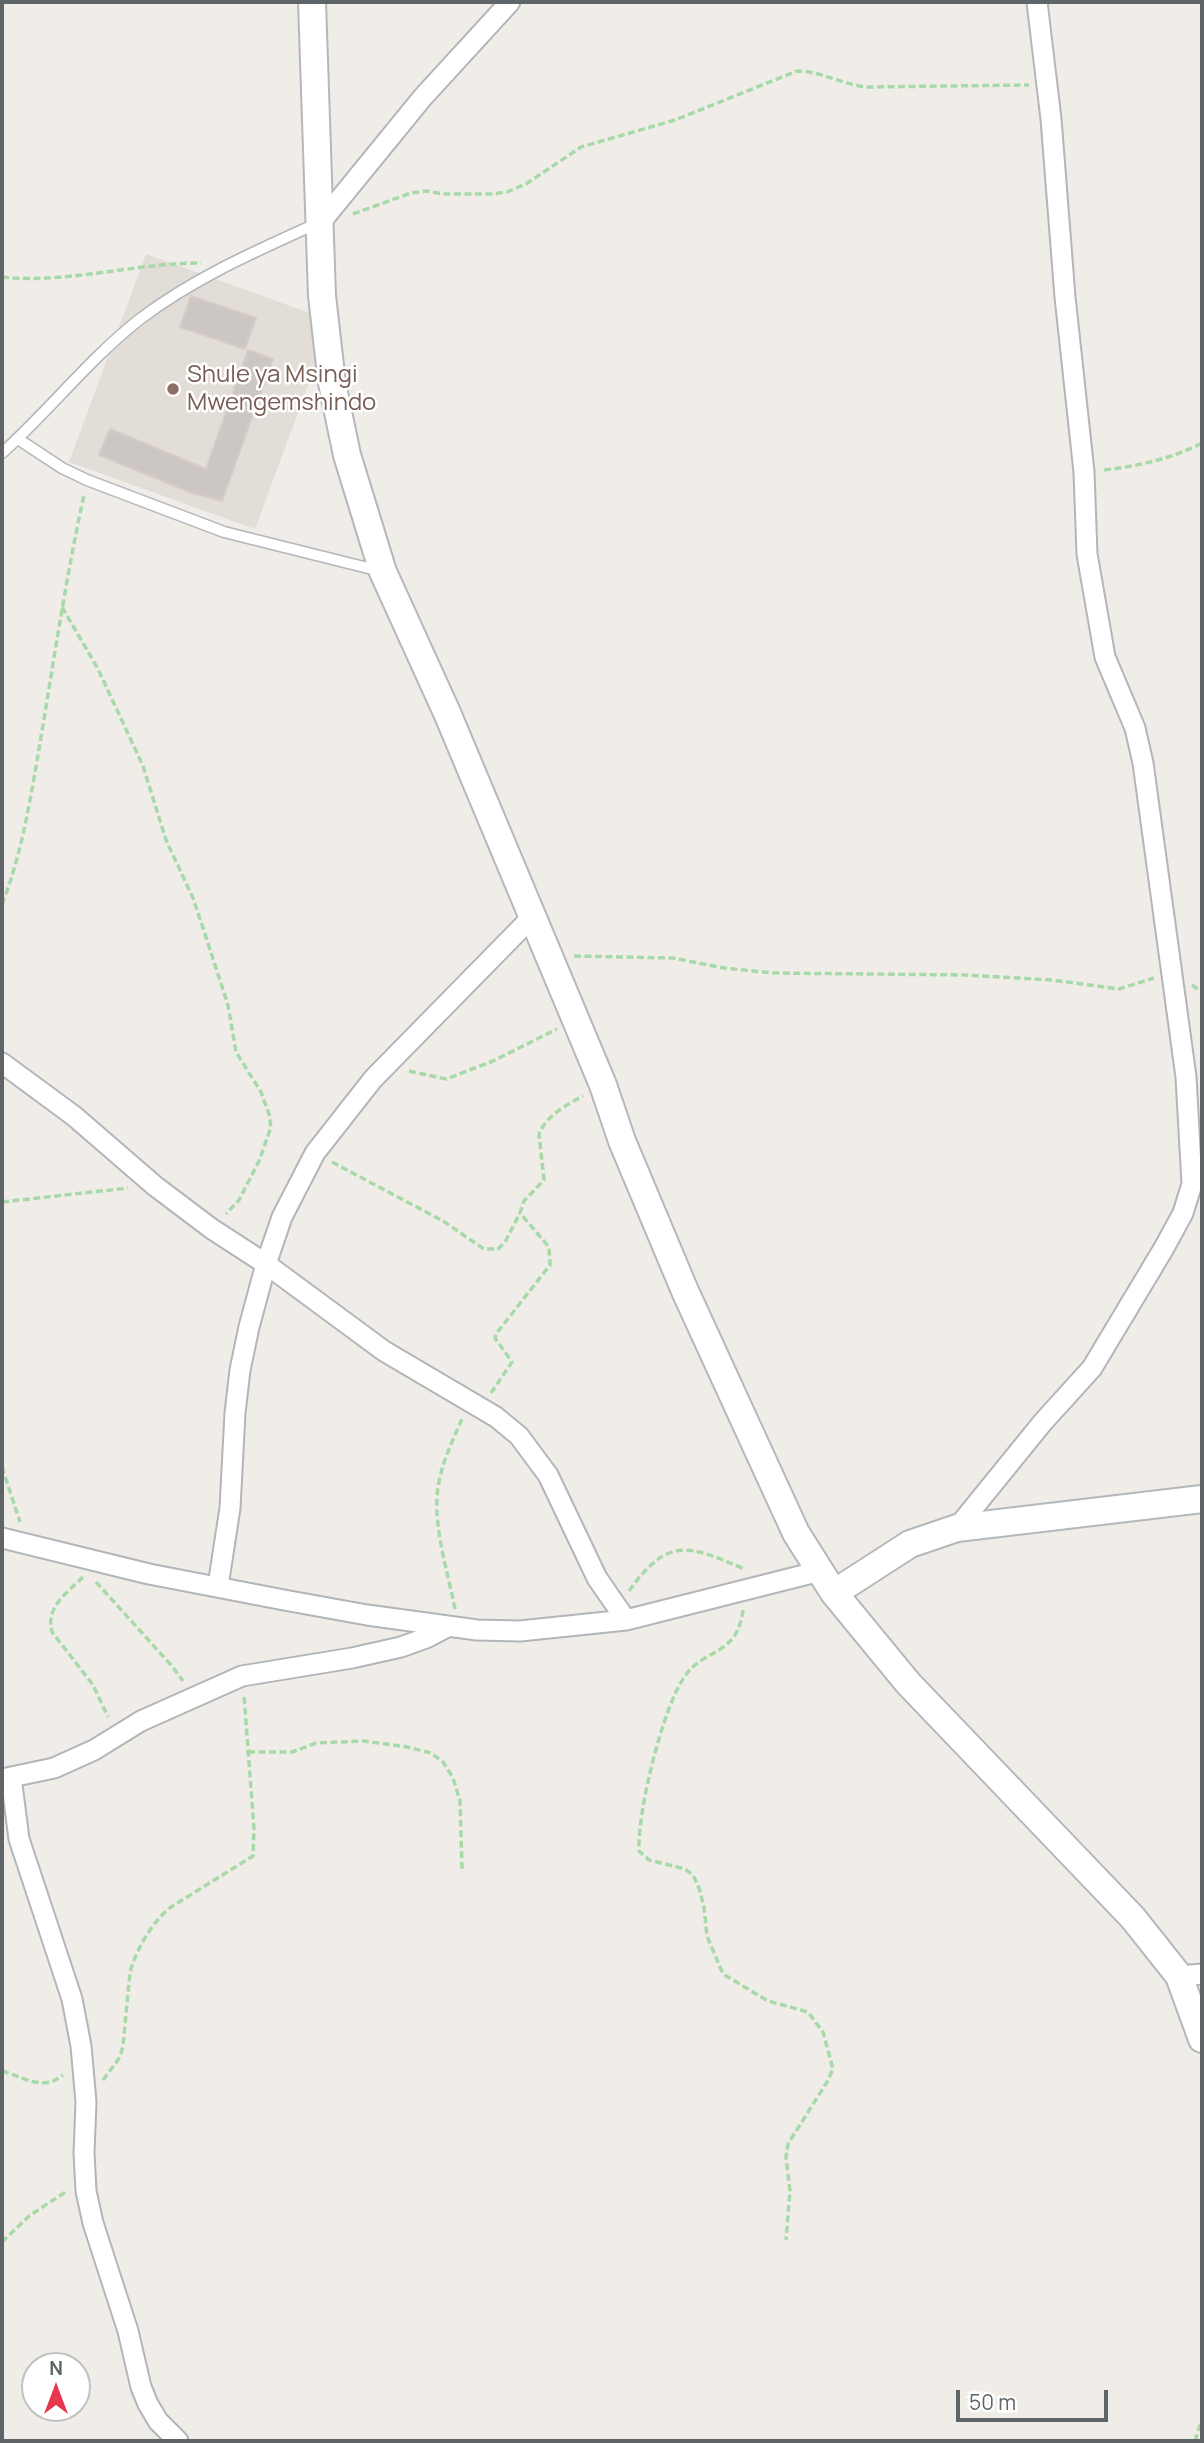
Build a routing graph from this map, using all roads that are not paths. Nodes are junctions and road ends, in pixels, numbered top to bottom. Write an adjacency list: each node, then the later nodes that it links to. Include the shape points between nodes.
1 (312, 2): 4 (street)
2 (510, 2): 4 (street, via 423,97)
3 (1037, 2): 12 (street, via 1084,472 1087,555 1105,657 1139,745 1186,1077 1192,1184 1183,1213 1092,1367)
4 (321, 222): 5 (lane, via 195,282 139,320); 7 (street, via 332,383 346,455)
5 (18, 439): 6 (lane); 7 (lane, via 87,480 224,533)
6 (2, 453)
7 (383, 572): 8 (street, via 448,715)
8 (531, 918): 10 (street, via 384,1068 315,1153 282,1217); 14 (street, via 691,1303 796,1533)
9 (2, 1063): 10 (street, via 74,1116 155,1186)
10 (265, 1264): 15 (street, via 240,1370 230,1508); 16 (street, via 384,1351 519,1436 548,1475 586,1557)
11 (1202, 1499): 12 (street)
12 (957, 1528): 14 (street)
13 (2, 1538): 15 (street, via 94,1568)
14 (827, 1582): 16 (street, via 779,1583); 19 (street, via 908,1683)
15 (218, 1586): 17 (street)
16 (622, 1615): 17 (street, via 520,1630)
17 (454, 1627): 18 (street, via 401,1647 242,1676 141,1721 54,1768)
18 (6, 1778): 21 (street, via 19,1839 72,1999 82,2057 86,2191 93,2223 128,2330 141,2387 158,2421)
19 (1190, 1975): 20 (street)
20 (1202, 2039)
21 (178, 2441)

